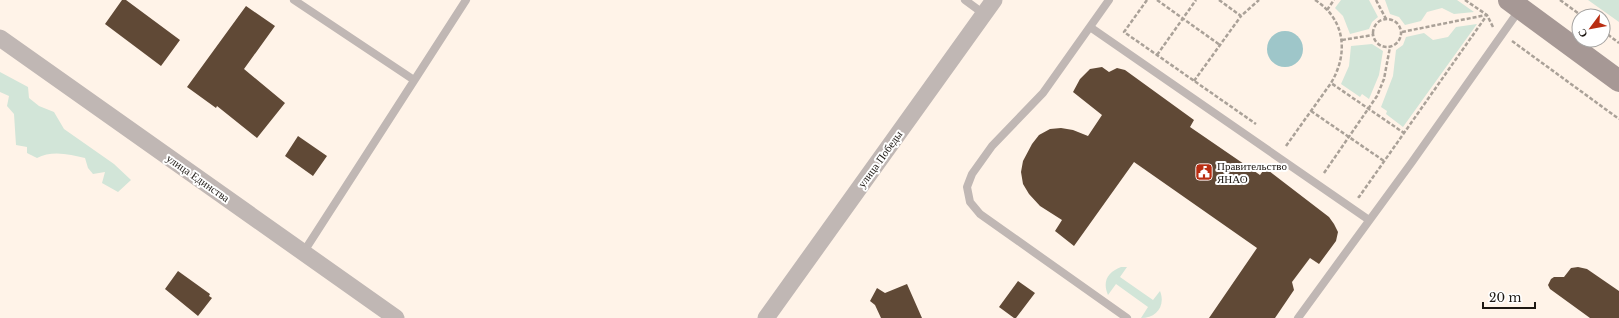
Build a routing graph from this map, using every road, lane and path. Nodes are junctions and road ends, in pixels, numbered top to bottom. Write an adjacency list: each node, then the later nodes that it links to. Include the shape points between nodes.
1 (294, 0): 33 (lane)
2 (466, 0): 33 (lane)
3 (965, 0): 19 (lane)
4 (994, 0): 19 (street, улица Победы)
5 (1109, 0): 24 (lane)
6 (1147, 0): 32 (path, via 1124,32)
7 (1157, 0): 22 (path)
8 (1196, 0): 22 (path)
9 (1219, 0): 21 (path)
10 (1259, 0): 21 (path)
11 (1315, 0): 18 (path)
12 (1334, 0): 18 (path)
13 (1376, 0): 23 (path)
14 (1466, 0): 20 (path)
15 (1560, 0): 17 (path)
16 (1515, 4): 35 (street); 51 (lane, via 1412,162)
17 (1571, 8)
18 (1327, 10): 28 (path, via 1336,22)
19 (984, 14): 54 (street, улица Победы)
20 (1487, 15): 25 (path); 41 (path)
21 (1241, 16): 29 (path)
22 (1183, 19): 29 (path); 32 (path)
23 (1386, 19): 25 (path, via 1395,21); 26 (path, via 1377,23)
24 (1090, 27): 51 (lane); 55 (lane, via 1043,93 992,146 972,174 967,187 970,202 980,214)
25 (1402, 32): 31 (path, via 1399,41)
26 (1373, 35): 28 (path); 31 (path, via 1378,44)
27 (0, 38): 52 (street, улица Единства)
28 (1342, 40): 36 (path, via 1340,65)
29 (1220, 45): 34 (path)
30 (1519, 46): 39 (path)
31 (1390, 47): 37 (path, via 1384,79 1378,96)
32 (1157, 55): 34 (path)
33 (414, 80): 52 (lane)
34 (1194, 81): 40 (path)
35 (1619, 82)
36 (1331, 83): 37 (path); 38 (path)
37 (1369, 108): 41 (path); 42 (path)
38 (1311, 111): 42 (path); 44 (path)
39 (1619, 119)
40 (1262, 128)
41 (1404, 133): 46 (path)
42 (1349, 137): 46 (path); 48 (path)
43 (1280, 141): 44 (path)
44 (1286, 146): 45 (path)
45 (1293, 150)
46 (1384, 161): 50 (path, via 1359,197)
47 (1318, 168): 48 (path)
48 (1324, 172): 49 (path)
49 (1330, 177)
50 (1353, 193)
51 (1369, 220): 56 (lane)
52 (303, 253): 53 (street, улица Единства)
53 (396, 318)
54 (766, 318)
55 (1127, 318)
56 (1298, 318)

